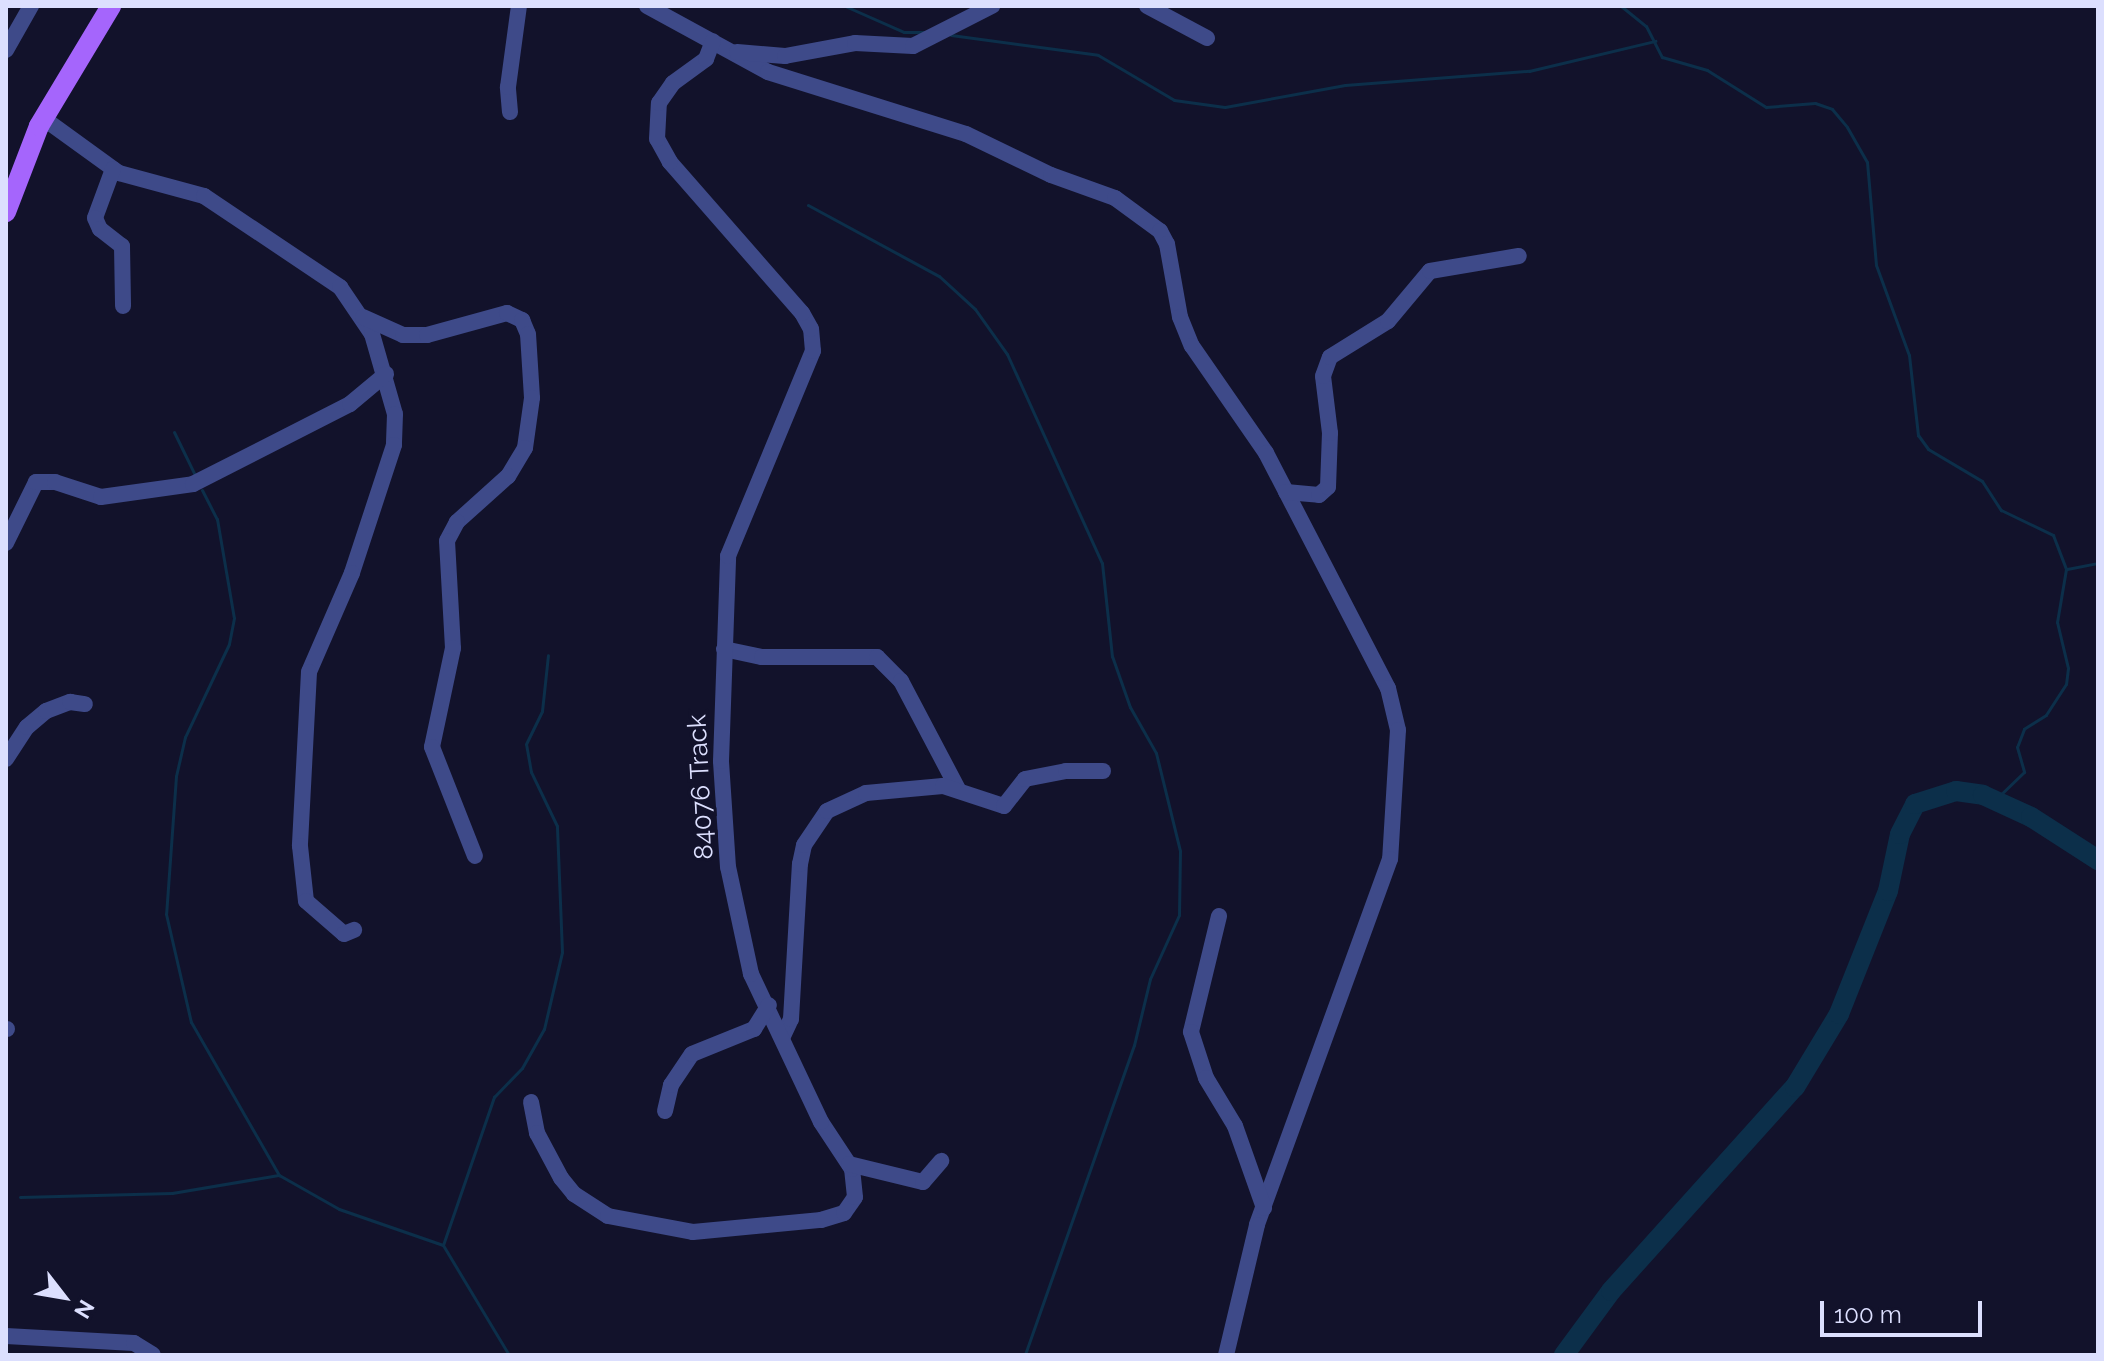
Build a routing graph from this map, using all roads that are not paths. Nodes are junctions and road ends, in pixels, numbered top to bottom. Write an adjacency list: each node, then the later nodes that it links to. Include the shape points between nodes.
1 (31, 6): 9 (street)
2 (111, 6): 12 (main road)
3 (519, 6): 11 (street, via 508,87)
4 (647, 6): 8 (street)
5 (992, 6): 10 (street, via 913,46 855,43 785,56)
6 (1147, 6): 7 (street)
7 (1207, 38)
8 (713, 41): 10 (street); 21 (street, 84076 Track, via 706,59 673,83 659,103 657,139 670,162 802,313 811,329 813,351 730,545)
9 (6, 50)
10 (732, 51): 19 (street, via 805,86 966,134 1051,175 1115,198 1148,221 1167,244 1180,317 1192,346 1266,453)
11 (510, 112)
12 (43, 118): 13 (street); 14 (main road)
13 (113, 169): 16 (street, via 95,222 122,246); 17 (street, via 204,196 340,287)
14 (6, 212)
15 (1519, 256): 19 (street, via 1430,271 1388,321 1330,357 1323,376 1330,433 1328,487 1319,495)
16 (123, 306)
17 (362, 316): 18 (street); 26 (street, via 403,335 427,335 507,313 522,320 528,334 532,398 525,448 508,476 457,522 447,541 453,648 432,747)
18 (386, 374): 20 (street, via 350,404 193,484 101,497 55,482 36,482); 28 (street, via 396,428 389,470 312,664 305,695 308,745 300,846 306,901 344,934)
19 (1286, 492): 35 (street, via 1394,703 1397,764 1390,859)
20 (6, 543)
21 (724, 649): 25 (street, via 762,657 880,659 901,681); 29 (street, 84076 Track, via 721,784 728,867 748,964)
22 (85, 704): 23 (street, via 70,702 46,711 27,727)
23 (6, 759)
24 (1103, 771): 25 (street, via 1025,779 1004,806)
25 (958, 789): 30 (street, via 866,793 834,805 819,820 800,864 791,1019)
26 (475, 856)
27 (1219, 916): 35 (street, via 1191,1032 1206,1078 1235,1126)
28 (354, 930)
29 (769, 1005): 30 (street, 84076 Track); 32 (street, via 754,1029 692,1054 671,1085)
30 (783, 1036): 34 (street, 84076 Track, via 821,1122)
31 (531, 1102): 34 (street, via 537,1133 574,1194 608,1216 664,1230 693,1232 839,1216 855,1197)
32 (665, 1111)
33 (941, 1161): 34 (street, via 923,1182)
34 (849, 1164)
35 (1264, 1208): 38 (street)
36 (6, 1336): 37 (street, via 134,1343)
37 (153, 1355)
38 (1226, 1355)

